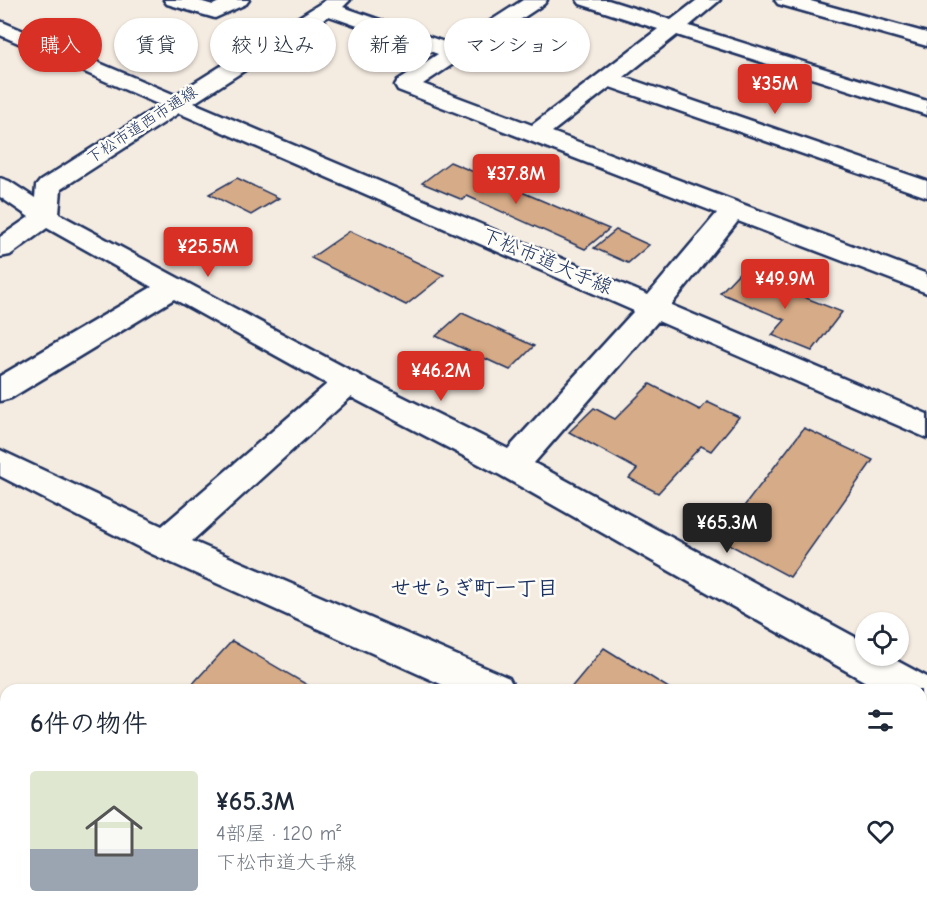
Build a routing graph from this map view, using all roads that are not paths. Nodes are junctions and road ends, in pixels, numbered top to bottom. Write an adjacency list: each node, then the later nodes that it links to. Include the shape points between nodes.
1 (174, 0): 2 (street, via 214,12)
2 (239, 0)
3 (537, 0): 8 (street)
4 (587, 0): 10 (street)
5 (710, 0): 10 (street)
6 (785, 0): 11 (street)
7 (333, 4): 12 (street); 15 (street, 下松市道西市通線)
8 (509, 18)
9 (0, 27): 15 (street, 下松市道大手線)
10 (672, 28): 14 (street); 16 (street)
11 (927, 40)
12 (444, 49)
13 (444, 60): 17 (street, via 406,85)
14 (608, 80): 17 (street); 18 (street)
15 (174, 104): 21 (street, 下松市道西市通線, via 49,186); 25 (street, 下松市道大手線)
16 (927, 108)
17 (534, 135): 20 (street)
18 (927, 189)
19 (3, 192): 21 (street)
20 (732, 211): 23 (street); 25 (street)
21 (46, 217): 22 (street); 24 (street)
22 (0, 249)
23 (923, 275)
24 (174, 286): 26 (street); 27 (street)
25 (654, 307): 28 (street, 下松市道大手線); 30 (street)
26 (348, 382): 30 (street); 31 (street)
27 (0, 390)
28 (927, 427)
29 (0, 462): 31 (street)
30 (512, 466): 33 (street)
31 (165, 544): 32 (street)
32 (481, 684)
33 (904, 684)

